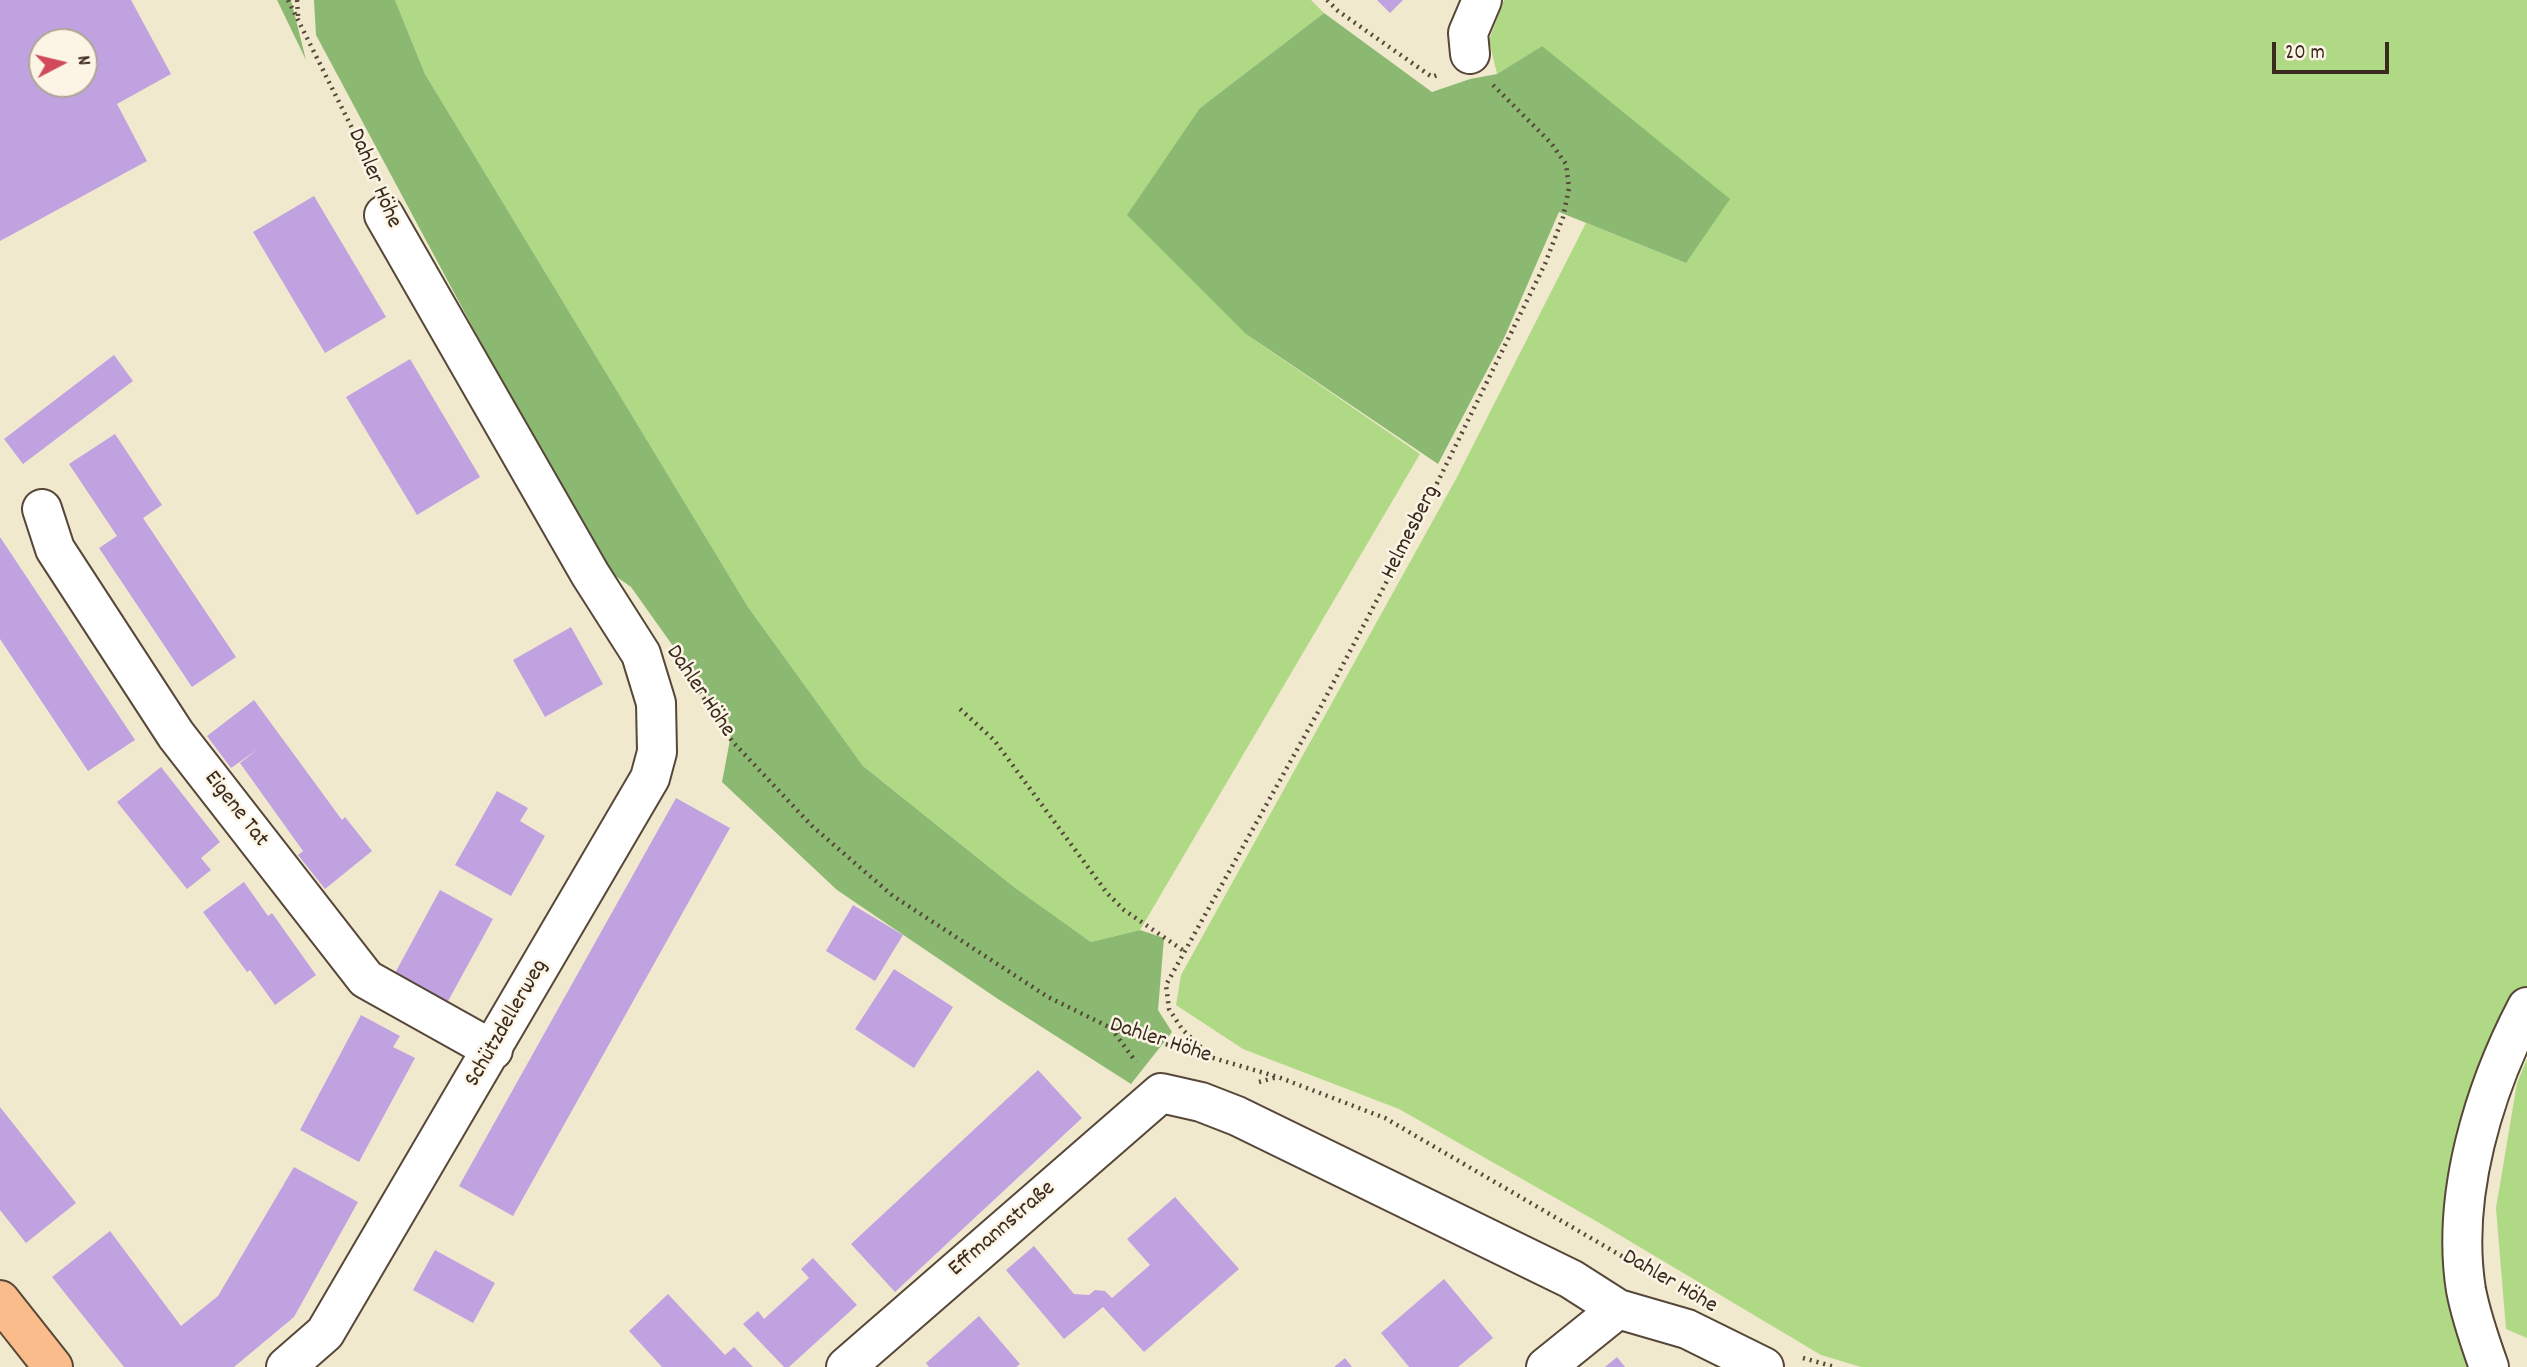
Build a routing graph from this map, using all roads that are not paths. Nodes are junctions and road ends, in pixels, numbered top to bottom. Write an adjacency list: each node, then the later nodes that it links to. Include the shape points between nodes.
1 (1482, 0): 2 (street, via 1468,33)
2 (1470, 54)
3 (384, 215): 5 (street, Dahler Höhe, via 590,574)
4 (42, 509): 7 (street, Eigene Tat, via 55,549 176,735 366,979)
5 (641, 654): 7 (street, Schützdellerweg, via 656,703 657,752 650,778)
6 (2527, 1007): 16 (street, via 2489,1092 2471,1154 2462,1243 2466,1290)
7 (493, 1050): 13 (street, Schützdellerweg, via 325,1333)
8 (1161, 1093): 10 (street, Dahler Höhe, via 1237,1116 1571,1279); 14 (street, Effmannstraße)
9 (0, 1300): 12 (main road)
10 (1618, 1309): 11 (street, Dahler Höhe); 15 (street)
11 (1780, 1361)
12 (53, 1367)
13 (286, 1367)
14 (846, 1367)
15 (1546, 1367)
16 (2489, 1367)

